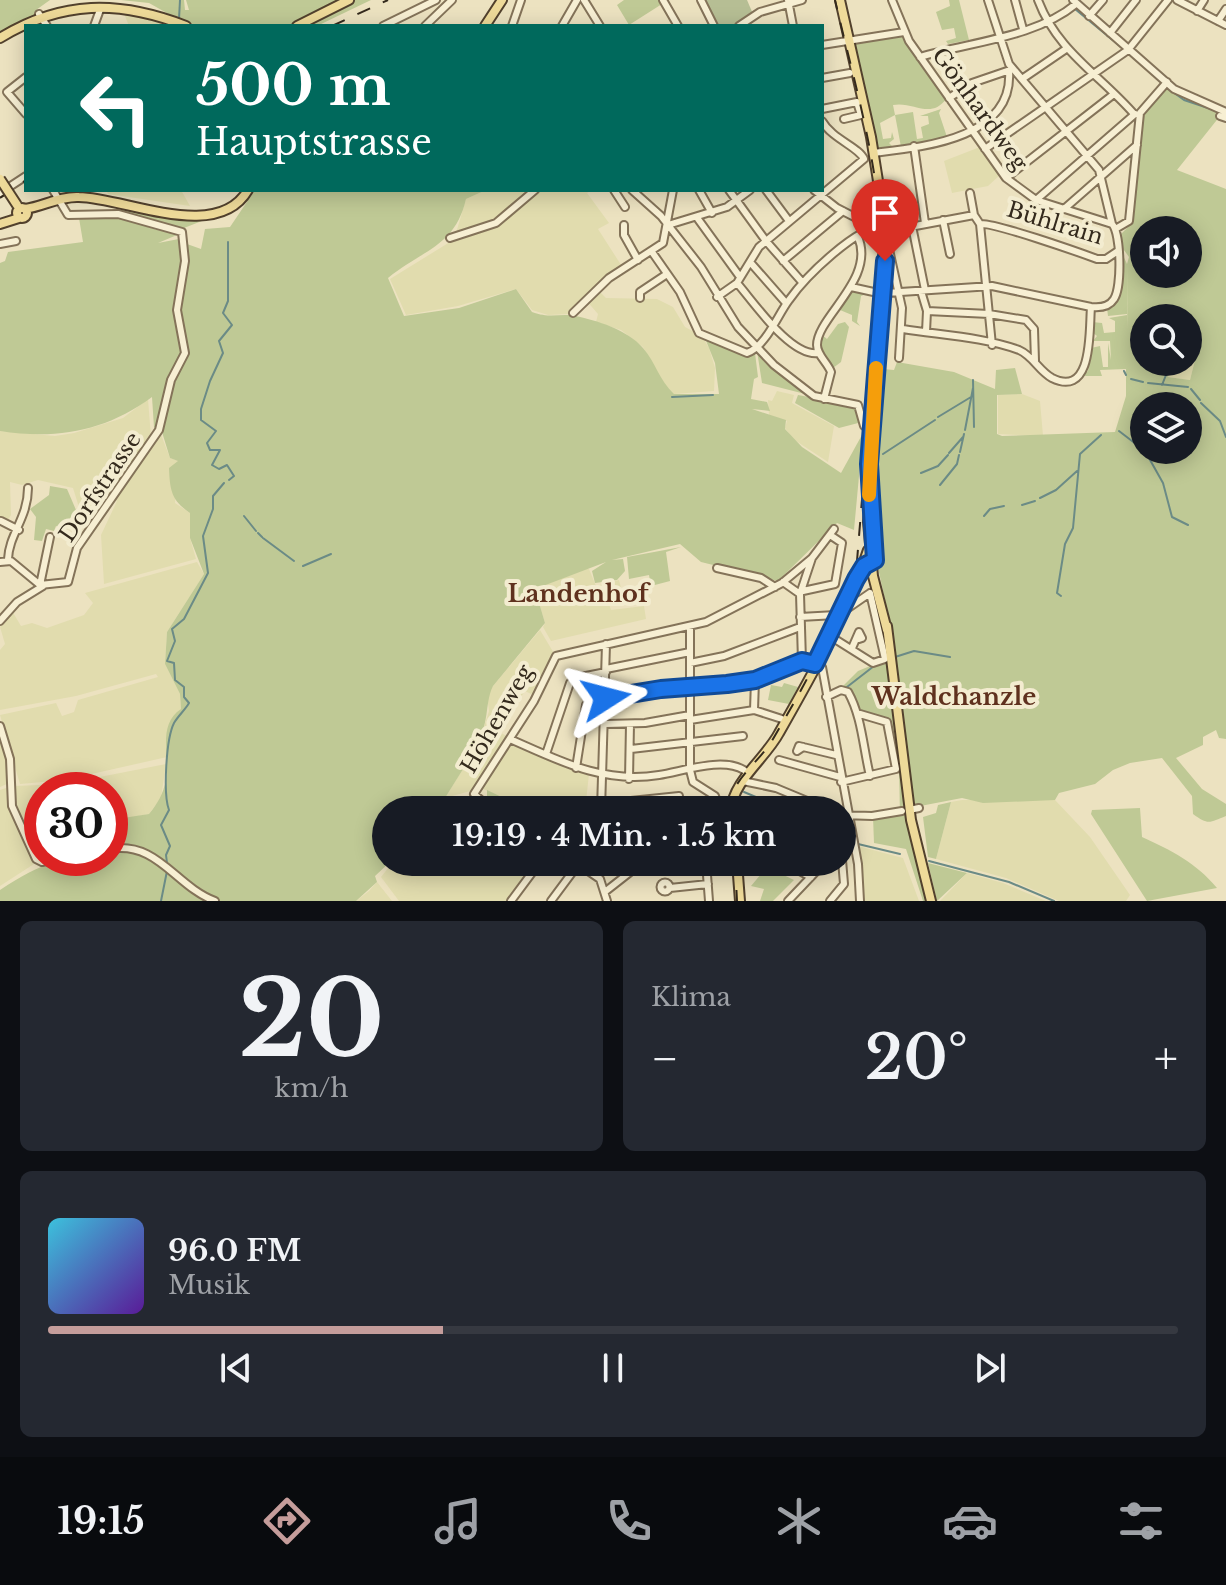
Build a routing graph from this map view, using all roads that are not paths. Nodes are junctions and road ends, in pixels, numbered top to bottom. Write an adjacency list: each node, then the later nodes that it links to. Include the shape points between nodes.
1 (349, 0): 35 (main road)
2 (436, 0): 36 (street)
3 (502, 0): 38 (main road)
4 (521, 0): 39 (street)
5 (577, 0): 40 (street)
6 (584, 0): 41 (street)
7 (663, 0): 42 (street)
8 (701, 0): 43 (street)
9 (802, 0): 22 (street)
10 (840, 0): 51 (main road)
11 (892, 0): 47 (street, Gönhardweg)
12 (1000, 0): 23 (street)
13 (1015, 0): 46 (street)
14 (1038, 0): 29 (street)
15 (1103, 0): 28 (street)
16 (1136, 0): 48 (street)
17 (1168, 0): 54 (street)
18 (1177, 0): 26 (street)
19 (1204, 0): 26 (street)
20 (115, 1): 27 (main road, via 73,3); 33 (street, via 113,8 101,6); 34 (main road, via 151,9)
21 (449, 1): 37 (street)
22 (788, 1): 31 (street); 44 (street)
23 (988, 2): 50 (street)
24 (1073, 4): 28 (street); 29 (street)
25 (1226, 9): 30 (street)
26 (1197, 11): 30 (street)
27 (39, 14): 32 (street); 49 (main road)
28 (1089, 16): 48 (street)
29 (1046, 20): 46 (street); 53 (street)
30 (1218, 21): 45 (street)
31 (748, 23)
32 (46, 24)
33 (95, 24)
34 (182, 24)
35 (301, 24)
36 (387, 24)
37 (427, 24)
38 (486, 24)
39 (513, 24)
40 (563, 24)
41 (599, 24)
42 (677, 24)
43 (713, 24)
44 (793, 24)
45 (1226, 25)
46 (1023, 29): 50 (street)
47 (904, 32): 51 (street); 55 (street, Gönhardweg)
48 (1110, 33): 54 (street)
49 (0, 38)
50 (998, 38): 55 (street); 56 (street)
51 (848, 39): 52 (street); 78 (main road)
52 (824, 45)
53 (1066, 49): 58 (street); 61 (street)
54 (1128, 51): 58 (street); 62 (street)
55 (920, 57): 64 (street, Gönhardweg)
56 (1010, 70): 61 (street); 64 (street, via 985,77); 73 (street, via 1001,106)
57 (850, 73): 59 (street)
58 (1092, 76): 63 (street); 65 (street)
59 (824, 78)
60 (24, 79): 67 (street, via 7,92)
61 (1022, 79): 65 (street)
62 (1165, 84): 68 (street); 69 (street)
63 (1114, 94): 68 (street); 72 (street)
64 (949, 98): 73 (street, Gönhardweg)
65 (1046, 107): 72 (street); 76 (street)
66 (824, 109): 70 (street, via 857,102 861,115)
67 (24, 112)
68 (1137, 113): 74 (street); 77 (street)
69 (1224, 115)
70 (844, 119)
71 (824, 123): 78 (street, via 836,138)
72 (1067, 130): 77 (street); 81 (street)
73 (973, 131): 75 (street); 76 (street, Gönhardweg)
74 (1137, 145): 79 (street); 116 (street, via 1129,222)
75 (914, 146): 78 (street); 110 (street)
76 (985, 149): 81 (street, Gönhardweg)
77 (1088, 154): 79 (street); 99 (street)
78 (869, 155): 83 (street); 117 (main road)
79 (1101, 175): 101 (street); 116 (street)
80 (24, 177): 93 (street)
81 (1006, 178): 99 (street, Gönhardweg)
82 (0, 179): 102 (main road, bridge)
83 (824, 188)
84 (54, 192): 97 (street)
85 (533, 192): 119 (street, via 496,223)
86 (615, 192): 100 (street)
87 (634, 192): 113 (street)
88 (673, 192): 113 (street)
89 (700, 192): 104 (street)
90 (731, 192): 98 (street)
91 (747, 192): 98 (street)
92 (767, 192): 108 (street)
93 (0, 193)
94 (246, 193): 97 (main road, via 229,210 205,215 130,208 83,197)
95 (817, 193): 103 (street); 108 (street)
96 (970, 193): 105 (street)
97 (58, 200): 102 (main road); 165 (street, Dorfstrasse, via 68,215 118,214 180,230 185,261 177,310 185,350 171,380 159,430 77,548 68,582)
98 (737, 200): 104 (street); 121 (street)
99 (1036, 200): 101 (street, Gönhardweg)
100 (625, 207)
101 (1064, 209): 116 (street, Gönhardweg)
102 (21, 211): 109 (main road)
103 (843, 211): 114 (street); 127 (street)
104 (712, 213): 106 (street)
105 (974, 215): 107 (street); 111 (street)
106 (698, 219): 113 (street); 130 (street)
107 (943, 220): 110 (street); 125 (street)
108 (789, 221): 121 (street)
109 (0, 223)
110 (925, 223): 115 (street)
111 (980, 224): 123 (street, Bühlrain, via 991,222 1097,259); 132 (street)
112 (624, 225): 126 (street)
113 (668, 225): 124 (street, via 663,243); 136 (street)
114 (872, 226): 117 (street); 118 (street)
115 (912, 226): 117 (street); 134 (street)
116 (1114, 226): 123 (street)
117 (888, 230): 135 (street); 154 (main road)
118 (858, 237): 131 (street); 133 (street, via 860,254)
119 (450, 238)
120 (16, 241): 122 (street)
121 (766, 241): 127 (street); 128 (street)
122 (0, 244)
123 (1118, 251): 139 (street, via 1116,296 1109,304)
124 (652, 252): 126 (street); 129 (street)
125 (950, 254)
126 (638, 260): 141 (street, via 609,278)
127 (783, 261): 131 (street)
128 (750, 262): 130 (street); 138 (street)
129 (667, 274): 137 (street, via 640,292); 147 (street, via 701,335 744,352)
130 (738, 280): 136 (street); 143 (street)
131 (802, 282): 138 (street)
132 (986, 286): 134 (street); 139 (street); 142 (street)
133 (851, 287): 135 (street); 148 (street, via 820,331)
134 (923, 290): 135 (street); 140 (street)
135 (898, 292): 144 (street)
136 (717, 297): 147 (street)
137 (640, 298)
138 (786, 303): 143 (street)
139 (1091, 307): 150 (street, via 1087,365 1081,373 1067,380 1053,378)
140 (927, 311): 142 (street); 145 (street)
141 (573, 313)
142 (989, 314): 146 (street); 150 (street, via 1031,323)
143 (772, 326): 147 (street); 148 (street, via 808,353)
144 (903, 329): 145 (street); 149 (street)
145 (926, 332): 146 (street)
146 (992, 345): 150 (street, via 1019,350)
147 (756, 348): 151 (street, via 786,376)
148 (819, 353): 151 (street, via 831,372)
149 (899, 358)
150 (1035, 361)
151 (824, 399): 152 (street, via 858,405)
152 (864, 426)
153 (28, 488): 156 (street)
154 (869, 494): 160 (main road); 160 (main road)
155 (1, 521): 156 (street)
156 (19, 530): 159 (street)
157 (50, 537): 165 (street)
158 (812, 558): 164 (street, Höhenweg); 167 (street); 167 (street, via 832,532 842,543 835,584)
159 (4, 561): 165 (street)
160 (870, 561): 162 (main road); 163 (main road); 173 (main road)
161 (717, 568): 166 (street, via 761,578)
162 (873, 576): 163 (main road, via 863,571); 173 (main road)
163 (856, 579): 168 (main road)
164 (783, 582): 166 (street, Höhenweg); 167 (street)
165 (42, 585): 170 (street)
166 (775, 587): 171 (street, Höhenweg)
167 (802, 592): 169 (street)
168 (840, 613): 169 (street); 174 (main road); 177 (street, via 870,593 885,659 873,663)
169 (800, 617): 172 (street)
170 (0, 621)
171 (690, 627): 176 (street, Höhenweg); 178 (street)
172 (800, 627): 179 (street); 180 (street)
173 (887, 630): 241 (main road, via 911,820)
174 (830, 636): 177 (street); 181 (main road)
175 (859, 639): 177 (street)
176 (606, 644): 182 (street); 195 (street, Höhenweg, via 556,656)
177 (852, 648)
178 (690, 652): 180 (street); 182 (street)
179 (802, 661): 181 (street); 183 (street)
180 (690, 663): 184 (street)
181 (815, 664): 185 (street, via 825,672); 209 (main road, via 769,751)
182 (606, 670): 186 (street); 199 (street, via 570,683)
183 (755, 680): 184 (street); 187 (street)
184 (690, 687): 186 (street); 189 (street)
185 (826, 697): 188 (street, via 846,690); 200 (street)
186 (606, 699): 191 (street); 202 (street, via 586,705)
187 (754, 710): 189 (street); 190 (street)
188 (860, 714): 205 (street, via 858,730); 205 (street, via 887,722 895,764 892,773)
189 (690, 718): 192 (street); 196 (street)
190 (782, 719)
191 (605, 724): 192 (street); 206 (street)
192 (630, 724): 198 (street)
193 (0, 726): 218 (street, via 10,759 12,806)
194 (743, 736): 196 (street)
195 (510, 739): 199 (street); 210 (street, Höhenweg)
196 (689, 743): 198 (street); 203 (street)
197 (803, 747): 200 (street)
198 (631, 749): 207 (street)
199 (546, 754): 202 (street)
200 (836, 755): 208 (street)
201 (779, 760): 208 (street)
202 (576, 768): 206 (street)
203 (690, 770): 204 (street, via 727,764); 207 (street); 212 (street, via 693,782)
204 (744, 770)
205 (870, 776): 208 (street)
206 (604, 777): 207 (street); 211 (street)
207 (629, 779)
208 (841, 779): 215 (street)
209 (743, 781): 213 (main road); 214 (street)
210 (476, 796)
211 (602, 796)
212 (715, 796)
213 (733, 796)
214 (795, 796)
215 (843, 796)
216 (902, 811): 217 (street)
217 (856, 814)
218 (24, 833)
219 (128, 849): 232 (street, via 139,849 165,864 193,890)
220 (856, 869): 240 (street)
221 (530, 876): 233 (street)
222 (568, 876): 234 (street)
223 (596, 876): 231 (street)
224 (625, 876): 231 (street)
225 (707, 876): 229 (street)
226 (738, 876): 237 (main road)
227 (843, 876): 239 (street, via 844,884)
228 (811, 877): 238 (street)
229 (708, 884): 230 (street); 236 (street)
230 (670, 888)
231 (606, 891): 235 (street)
232 (215, 901)
233 (511, 901)
234 (551, 901)
235 (607, 901)
236 (709, 901)
237 (740, 901)
238 (788, 901)
239 (830, 901)
240 (860, 901)
241 (931, 901)

